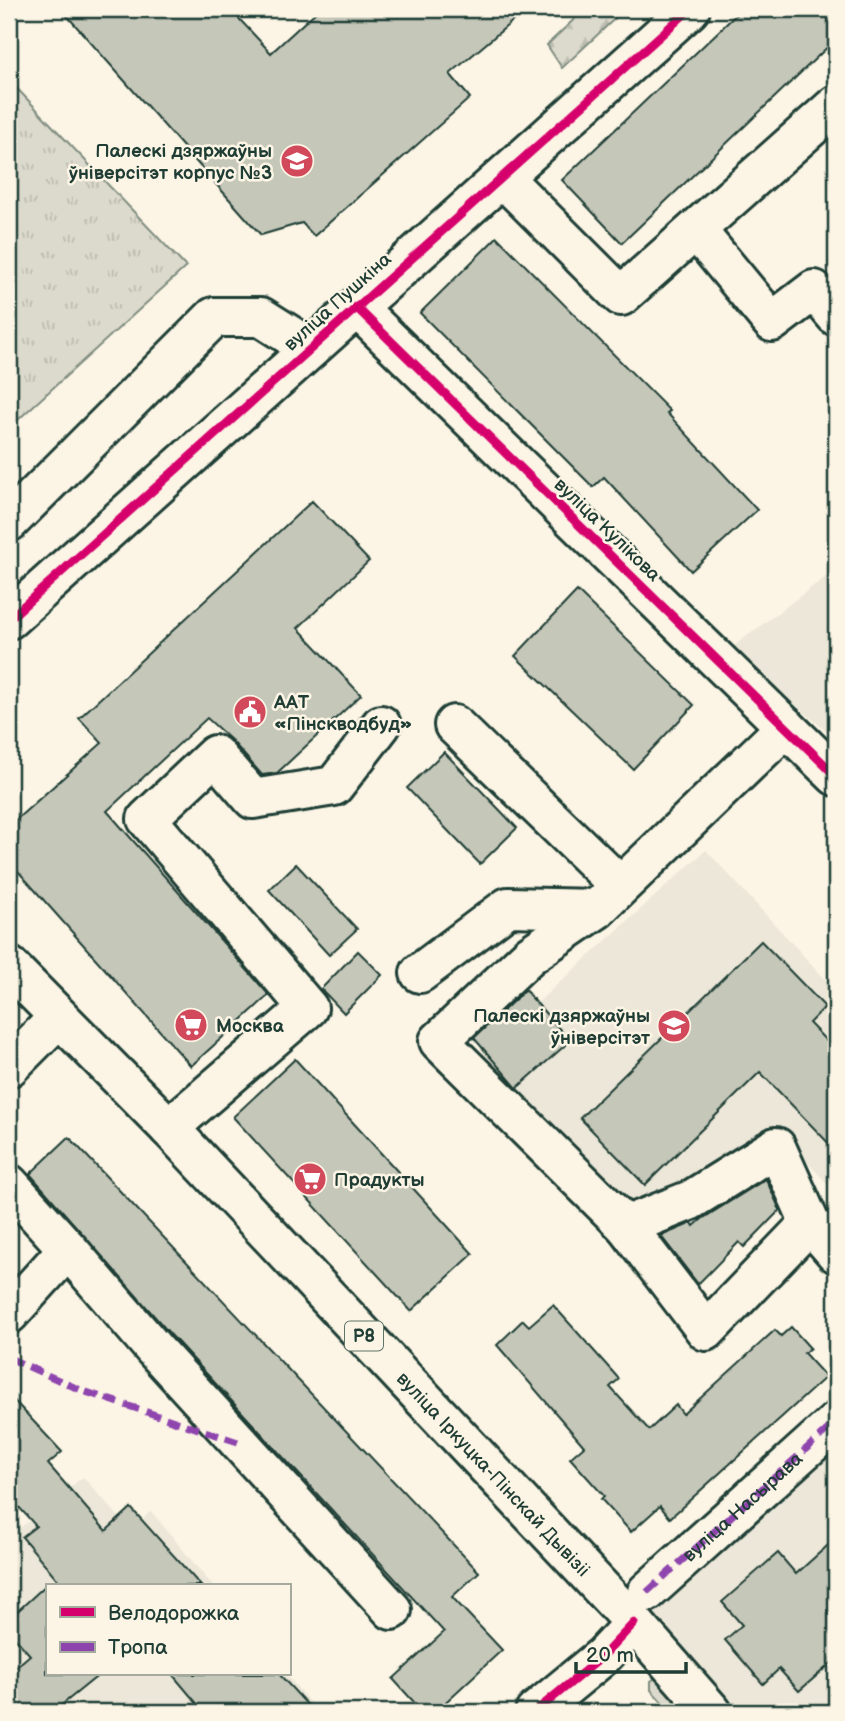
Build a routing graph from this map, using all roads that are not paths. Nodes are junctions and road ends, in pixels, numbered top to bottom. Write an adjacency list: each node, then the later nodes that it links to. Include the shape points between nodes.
1 (690, 9): 3 (street, вуліца Пушкіна)
2 (836, 105): 4 (street)
3 (503, 178): 4 (street, via 621,296); 6 (street, вуліца Пушкіна)
4 (696, 230): 5 (street, via 772,322)
5 (829, 291)
6 (356, 307): 7 (street, вуліца Пушкіна); 12 (street, вуліца Кулікова)
7 (310, 348): 8 (street, via 261,317 214,317); 9 (street, вуліца Пушкіна)
8 (9, 522)
9 (9, 619)
10 (381, 725): 19 (street, via 334,786 253,799 215,755 147,819 308,1009)
11 (454, 726): 14 (street)
12 (786, 727): 13 (street, вуліца Кулікова); 14 (street)
13 (836, 776)
14 (608, 897): 16 (street, via 508,907); 22 (street, via 530,955 439,1041)
15 (9, 966): 17 (street, вуліца Іркуцка-Пінскай Дывізіі / Р8)
16 (420, 973)
17 (59, 1017): 18 (street); 19 (street, вуліца Іркуцка-Пінскай Дывізіі / Р8)
18 (9, 1067)
19 (169, 1128): 27 (street, вуліца Іркуцка-Пінскай Дывізіі / Р8)
20 (9, 1184): 23 (street)
21 (810, 1223): 22 (street, via 776,1147 691,1200); 22 (street, via 706,1331); 24 (street)
22 (626, 1226)
23 (68, 1249): 25 (street); 28 (street)
24 (836, 1253)
25 (9, 1314)
26 (836, 1422): 27 (street, вуліца Насырава)
27 (640, 1607): 29 (street, вуліца Насырава, via 603,1656); 30 (street, вуліца Іркуцка-Пінскай Дывізіі / Р8)
28 (392, 1610)
29 (535, 1712)
30 (712, 1712)

